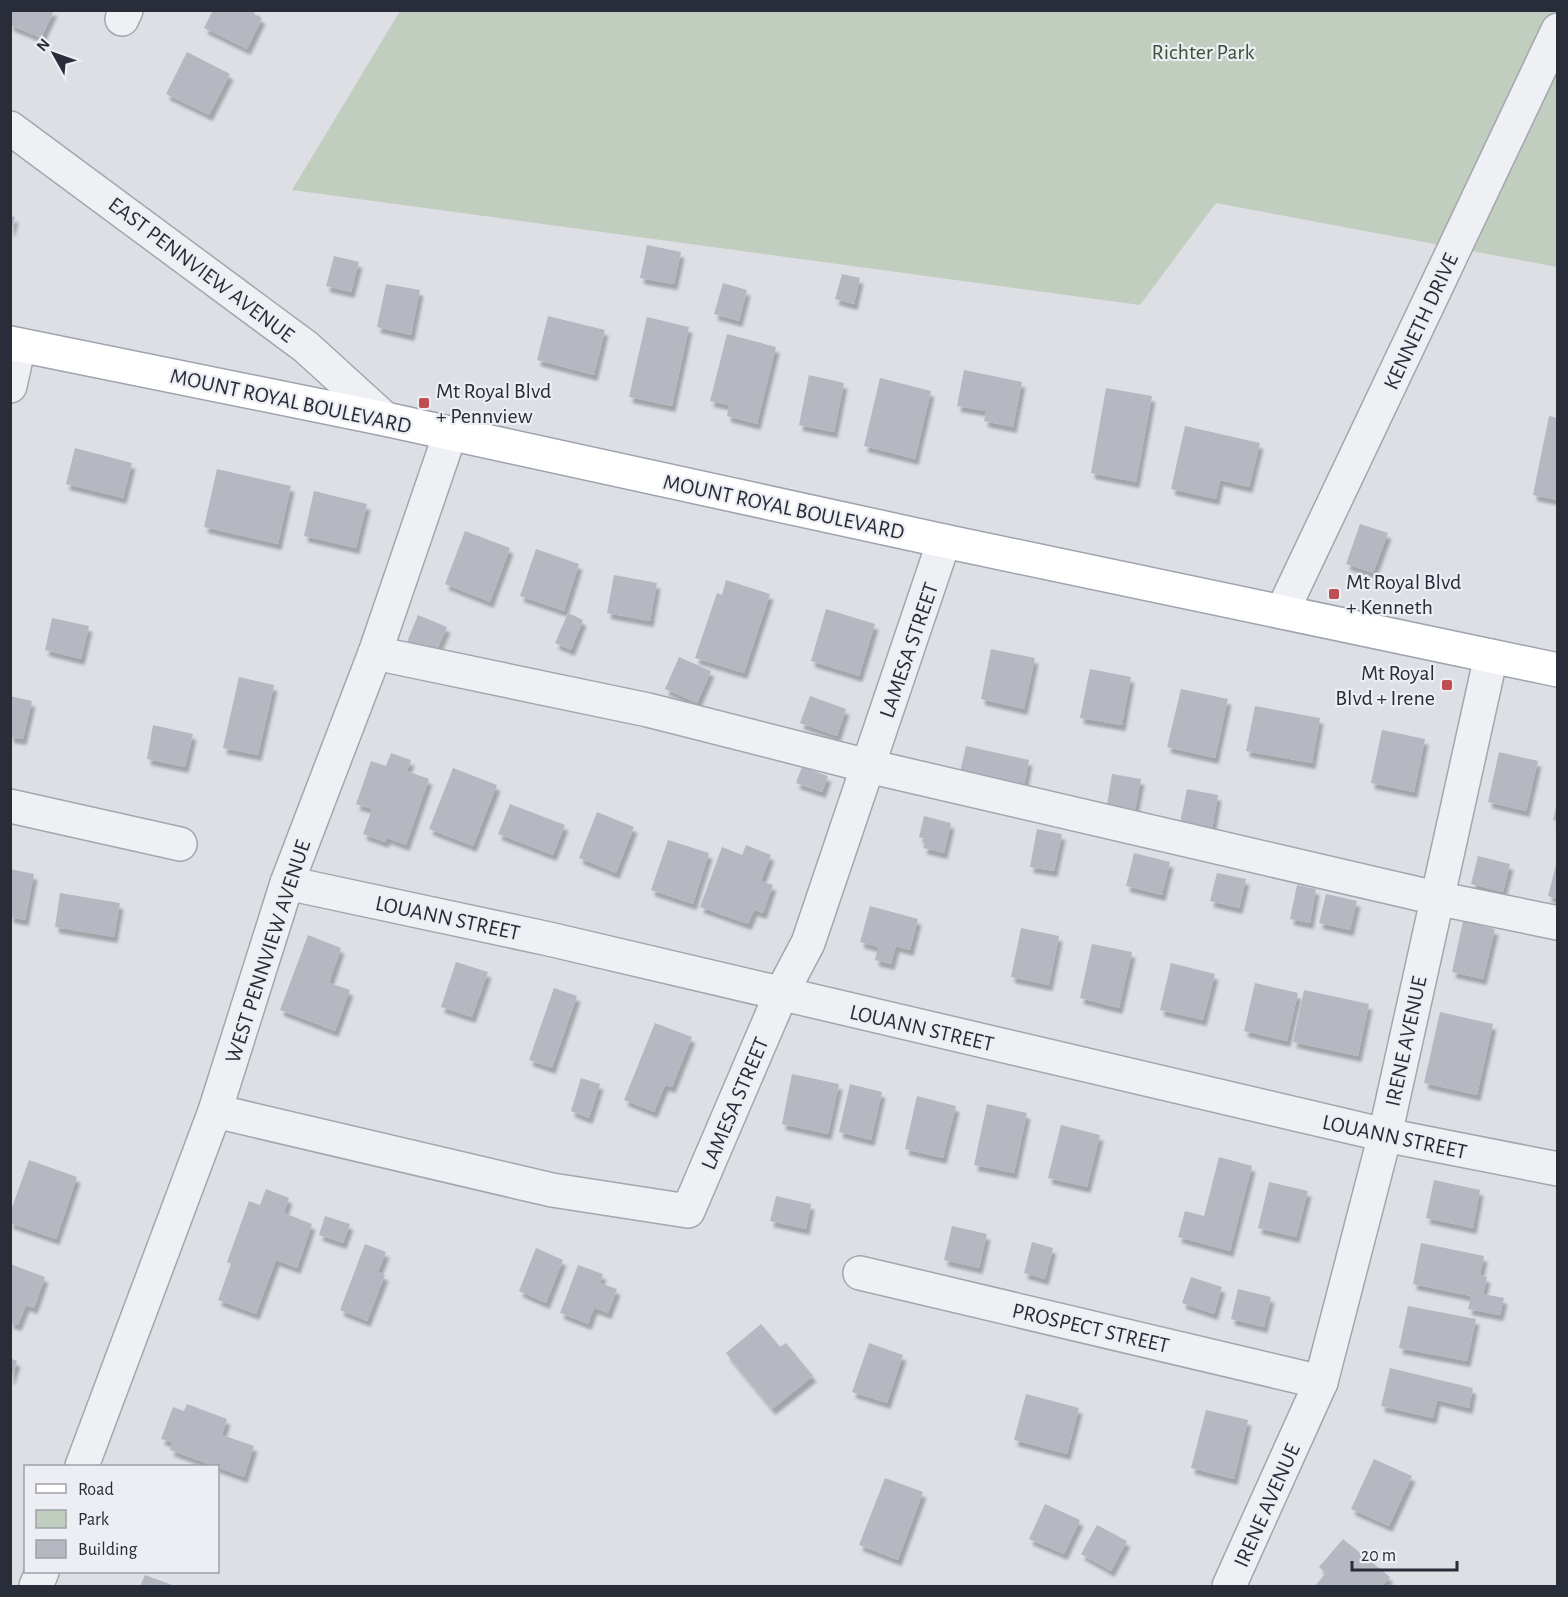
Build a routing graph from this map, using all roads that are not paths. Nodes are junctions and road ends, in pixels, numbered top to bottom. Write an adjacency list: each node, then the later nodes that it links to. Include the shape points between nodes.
1 (1557, 30): 8 (street, KENNETH DRIVE)
2 (10, 128): 5 (street, EAST PENNVIEW AVENUE, via 306,347)
3 (15, 344): 4 (street); 5 (main road, MOUNT ROYAL BOULEVARD)
4 (10, 386)
5 (385, 419): 6 (main road, MOUNT ROYAL BOULEVARD)
6 (450, 434): 7 (main road, MOUNT ROYAL BOULEVARD); 9 (street, WEST PENNVIEW AVENUE)
7 (945, 541): 8 (main road, MOUNT ROYAL BOULEVARD); 12 (street, LAMESA STREET)
8 (1282, 612): 10 (main road, MOUNT ROYAL BOULEVARD)
9 (375, 653): 12 (street, via 648,710); 15 (street, WEST PENNVIEW AVENUE)
10 (1491, 656): 11 (main road, MOUNT ROYAL BOULEVARD); 16 (street, IRENE AVENUE)
11 (1557, 670)
12 (868, 766): 16 (street); 18 (street, LAMESA STREET, via 808,943)
13 (10, 806): 14 (street)
14 (180, 844)
15 (287, 883): 18 (street, LOUANN STREET); 19 (street, WEST PENNVIEW AVENUE)
16 (1436, 898): 17 (street); 20 (street, IRENE AVENUE)
17 (1557, 923)
18 (781, 994): 19 (street, LAMESA STREET, via 688,1211 552,1190); 20 (street, LOUANN STREET)
19 (215, 1111): 24 (street, WEST PENNVIEW AVENUE)
20 (1385, 1135): 21 (street, LOUANN STREET); 23 (street, IRENE AVENUE)
21 (1557, 1169)
22 (860, 1273): 23 (street, PROSPECT STREET)
23 (1321, 1382): 27 (street, IRENE AVENUE)
24 (83, 1465)
25 (42, 1573): 26 (street)
26 (36, 1587)
27 (1229, 1587)

